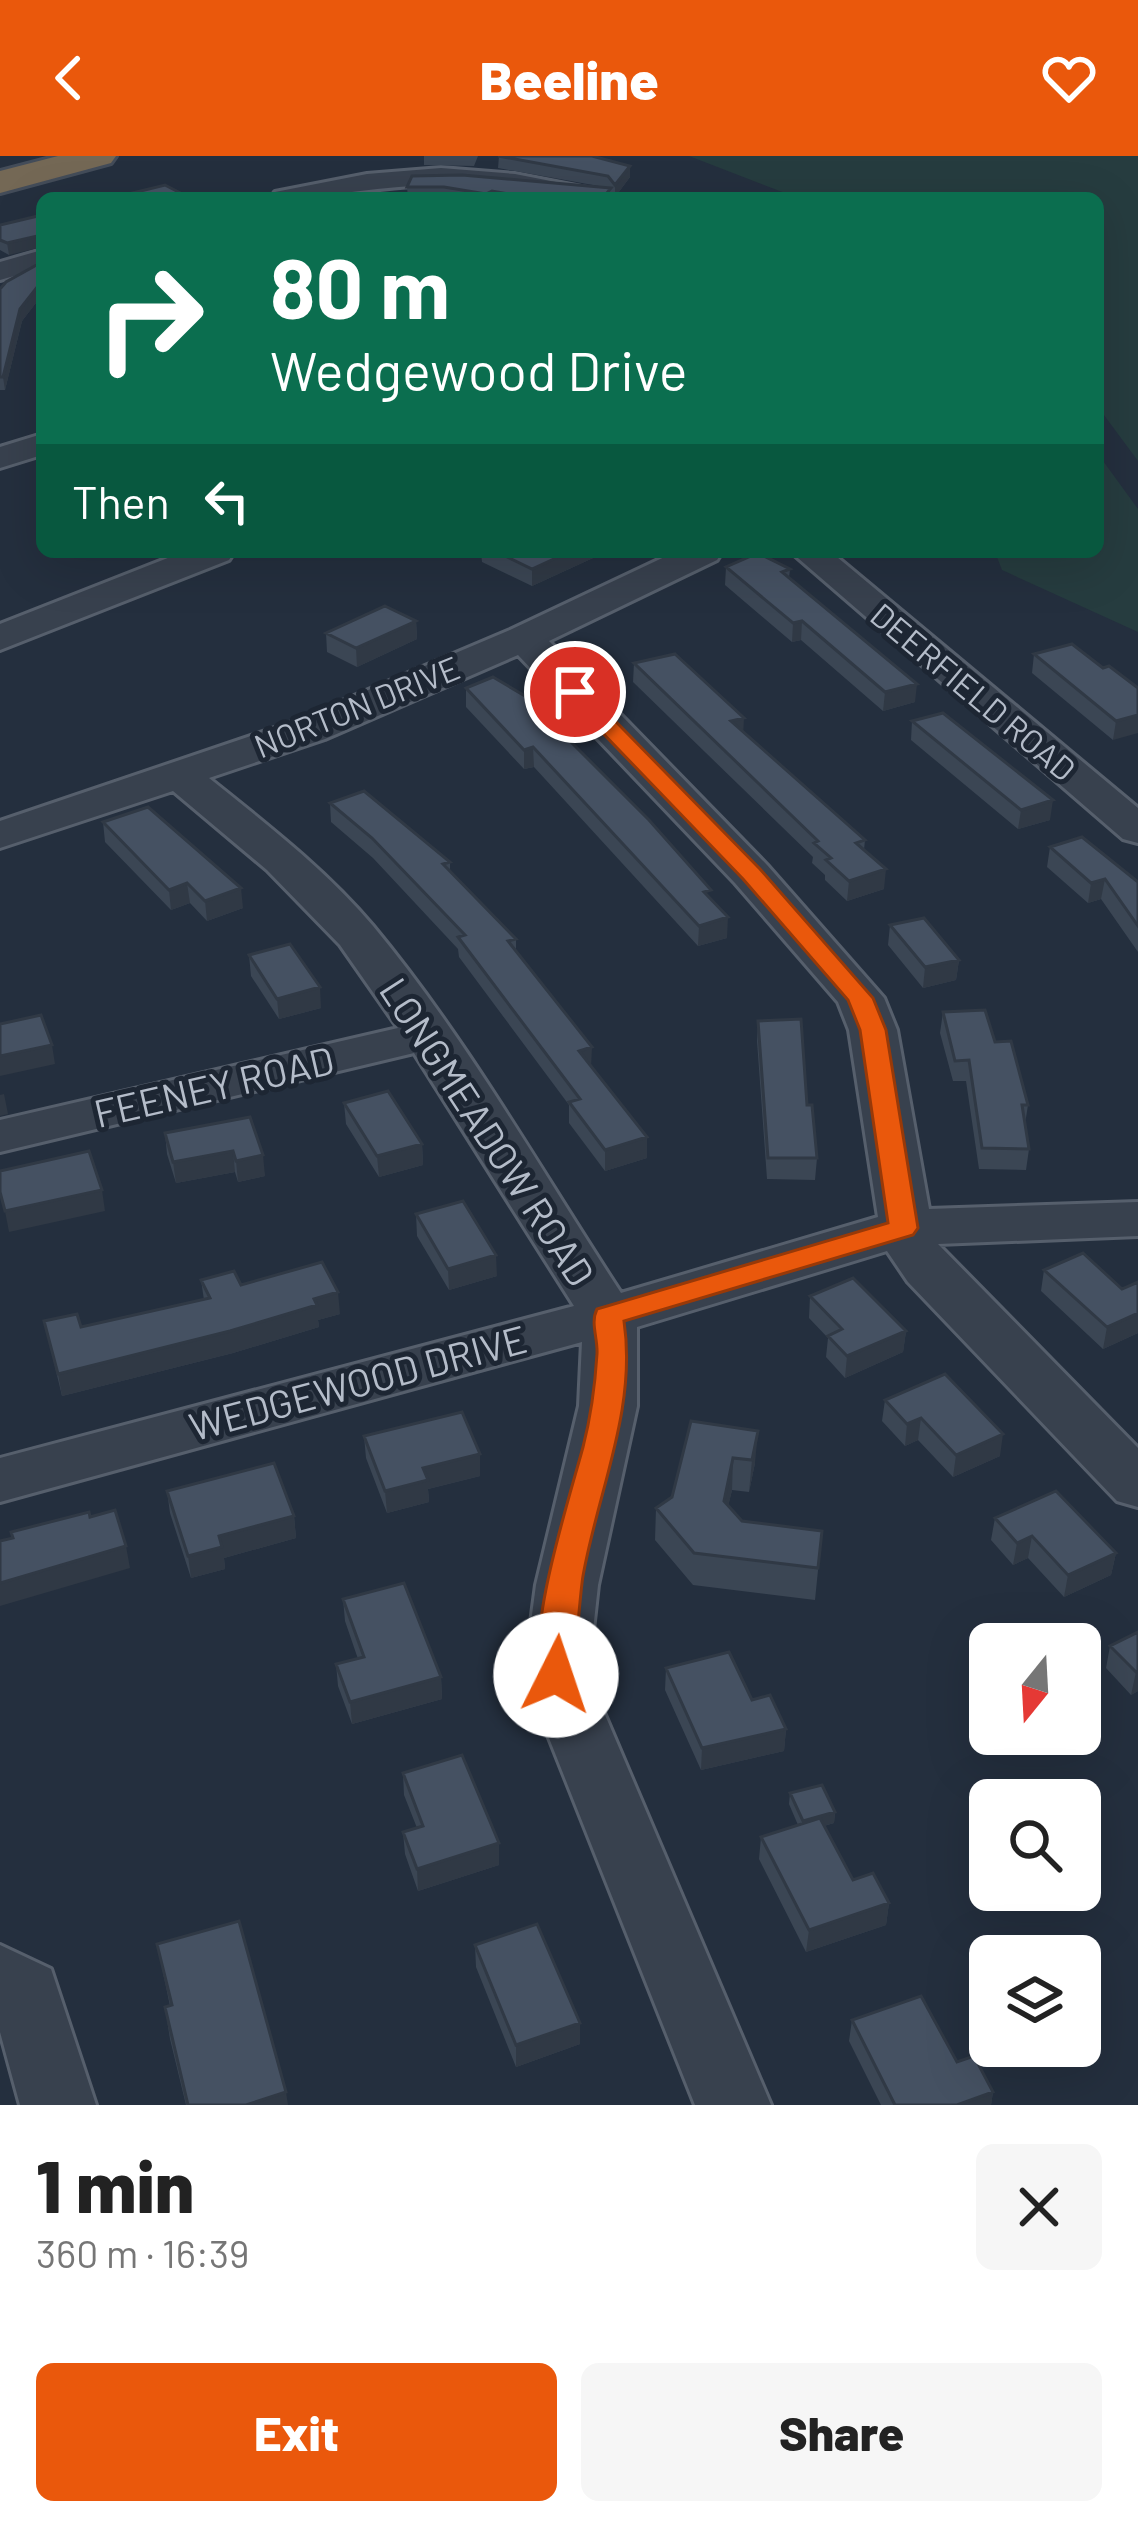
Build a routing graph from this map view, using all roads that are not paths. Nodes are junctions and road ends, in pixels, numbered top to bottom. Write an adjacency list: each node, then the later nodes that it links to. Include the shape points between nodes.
1 (70, 156): 3 (highway)
2 (99, 156): 4 (highway)
3 (0, 172)
4 (0, 182)
5 (309, 192): 6 (street, via 425,174)
6 (568, 192)
7 (36, 261): 8 (street)
8 (0, 271)
9 (36, 445): 10 (street)
10 (0, 458)
11 (201, 558): 14 (street)
12 (691, 558): 15 (street, NORTON DRIVE)
13 (816, 558): 17 (street, DEERFIELD ROAD)
14 (0, 638)
15 (524, 638): 16 (street, NORTON DRIVE, via 310,730); 22 (street, via 860,998 873,1030)
16 (180, 775): 18 (street, NORTON DRIVE); 19 (street, LONGMEADOW ROAD, via 356,935)
17 (1138, 830)
18 (2, 832)
19 (428, 1035): 20 (street, FEENEY ROAD); 23 (street, LONGMEADOW ROAD)
20 (0, 1136)
21 (1138, 1219): 22 (street, WEDGEWOOD DRIVE)
22 (903, 1228): 23 (street, WEDGEWOOD DRIVE); 25 (street, via 927,1269)
23 (608, 1316): 24 (street, WEDGEWOOD DRIVE); 28 (street, LONGMEADOW ROAD, via 607,1418 568,1569 556,1675)
24 (0, 1480)
25 (1138, 1485)
26 (0, 1977): 27 (street, via 26,1992)
27 (58, 2105)
28 (733, 2105)

